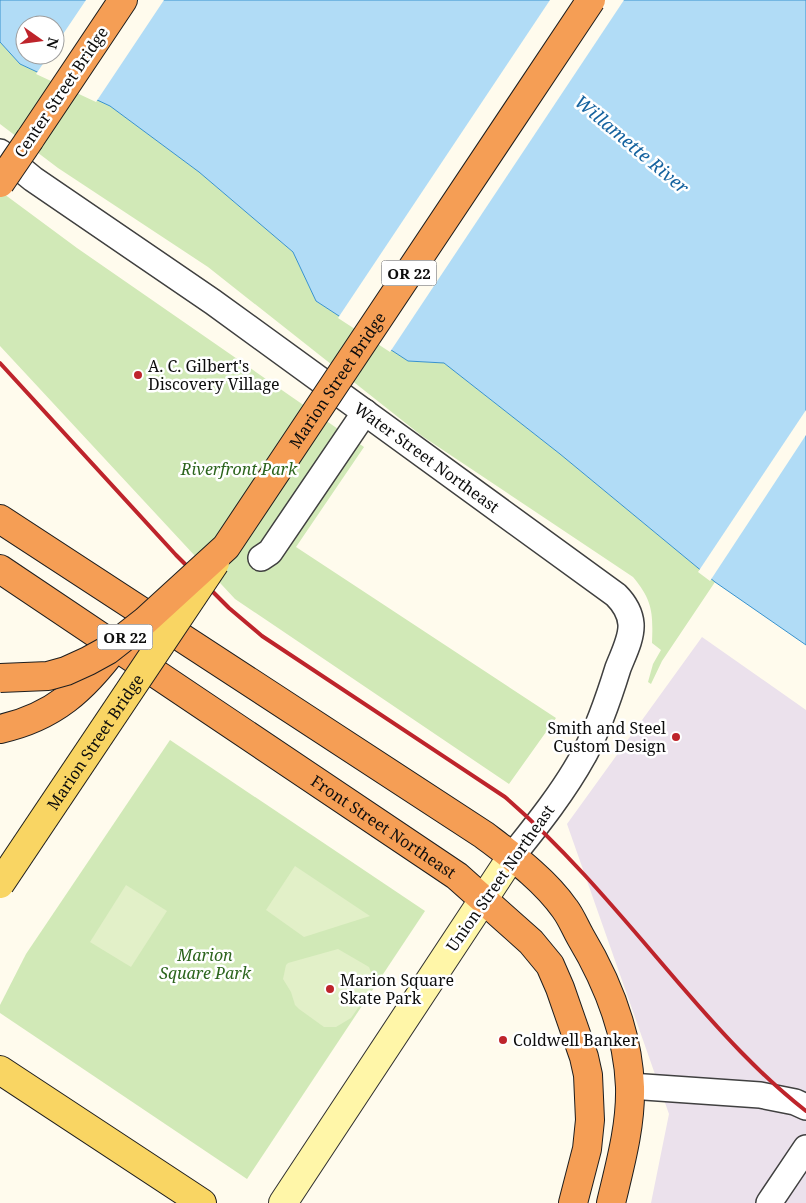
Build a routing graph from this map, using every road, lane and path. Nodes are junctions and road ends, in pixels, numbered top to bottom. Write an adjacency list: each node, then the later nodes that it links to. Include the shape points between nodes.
1 (123, 0): 3 (highway, Center Street Bridge)
2 (591, 0): 9 (highway, Marion Street Bridge / OR 22, bridge)
3 (30, 139): 5 (highway, bridge); 6 (highway, Center Street Bridge, bridge)
4 (0, 152): 7 (street, Water Street Northeast, via 72,207 213,302)
5 (0, 167)
6 (0, 183)
7 (365, 412): 10 (street, via 270,552); 12 (street, Water Street Northeast, via 616,595)
8 (0, 519): 16 (highway)
9 (226, 547): 14 (highway, OR 22, bridge, via 108,650 66,671 48,676); 17 (main road, Marion Street Bridge, bridge)
10 (261, 558)
11 (0, 568): 13 (highway, Front Street Northeast)
12 (629, 612): 16 (street, Union Street Northeast, via 631,631 606,705 585,753)
13 (116, 646): 15 (highway, via 96,673 71,696 42,714); 18 (highway, Front Street Northeast, via 457,876)
14 (0, 678)
15 (0, 728)
16 (512, 856): 18 (street, Union Street Northeast); 21 (highway, via 531,871 565,909 594,959 616,1016 625,1048)
17 (0, 884)
18 (485, 899): 19 (highway, Front Street Northeast, via 531,942 550,965); 25 (street, Union Street Northeast)
19 (579, 1043): 21 (highway, via 602,1058 611,1072); 26 (highway, Front Street Northeast, via 588,1075 590,1120)
20 (0, 1070): 24 (main road)
21 (630, 1086): 22 (street, via 760,1095); 27 (highway, via 622,1157)
22 (806, 1107)
23 (806, 1148): 28 (street)
24 (202, 1203)
25 (283, 1203)
26 (574, 1203)
27 (611, 1203)
28 (769, 1203)

